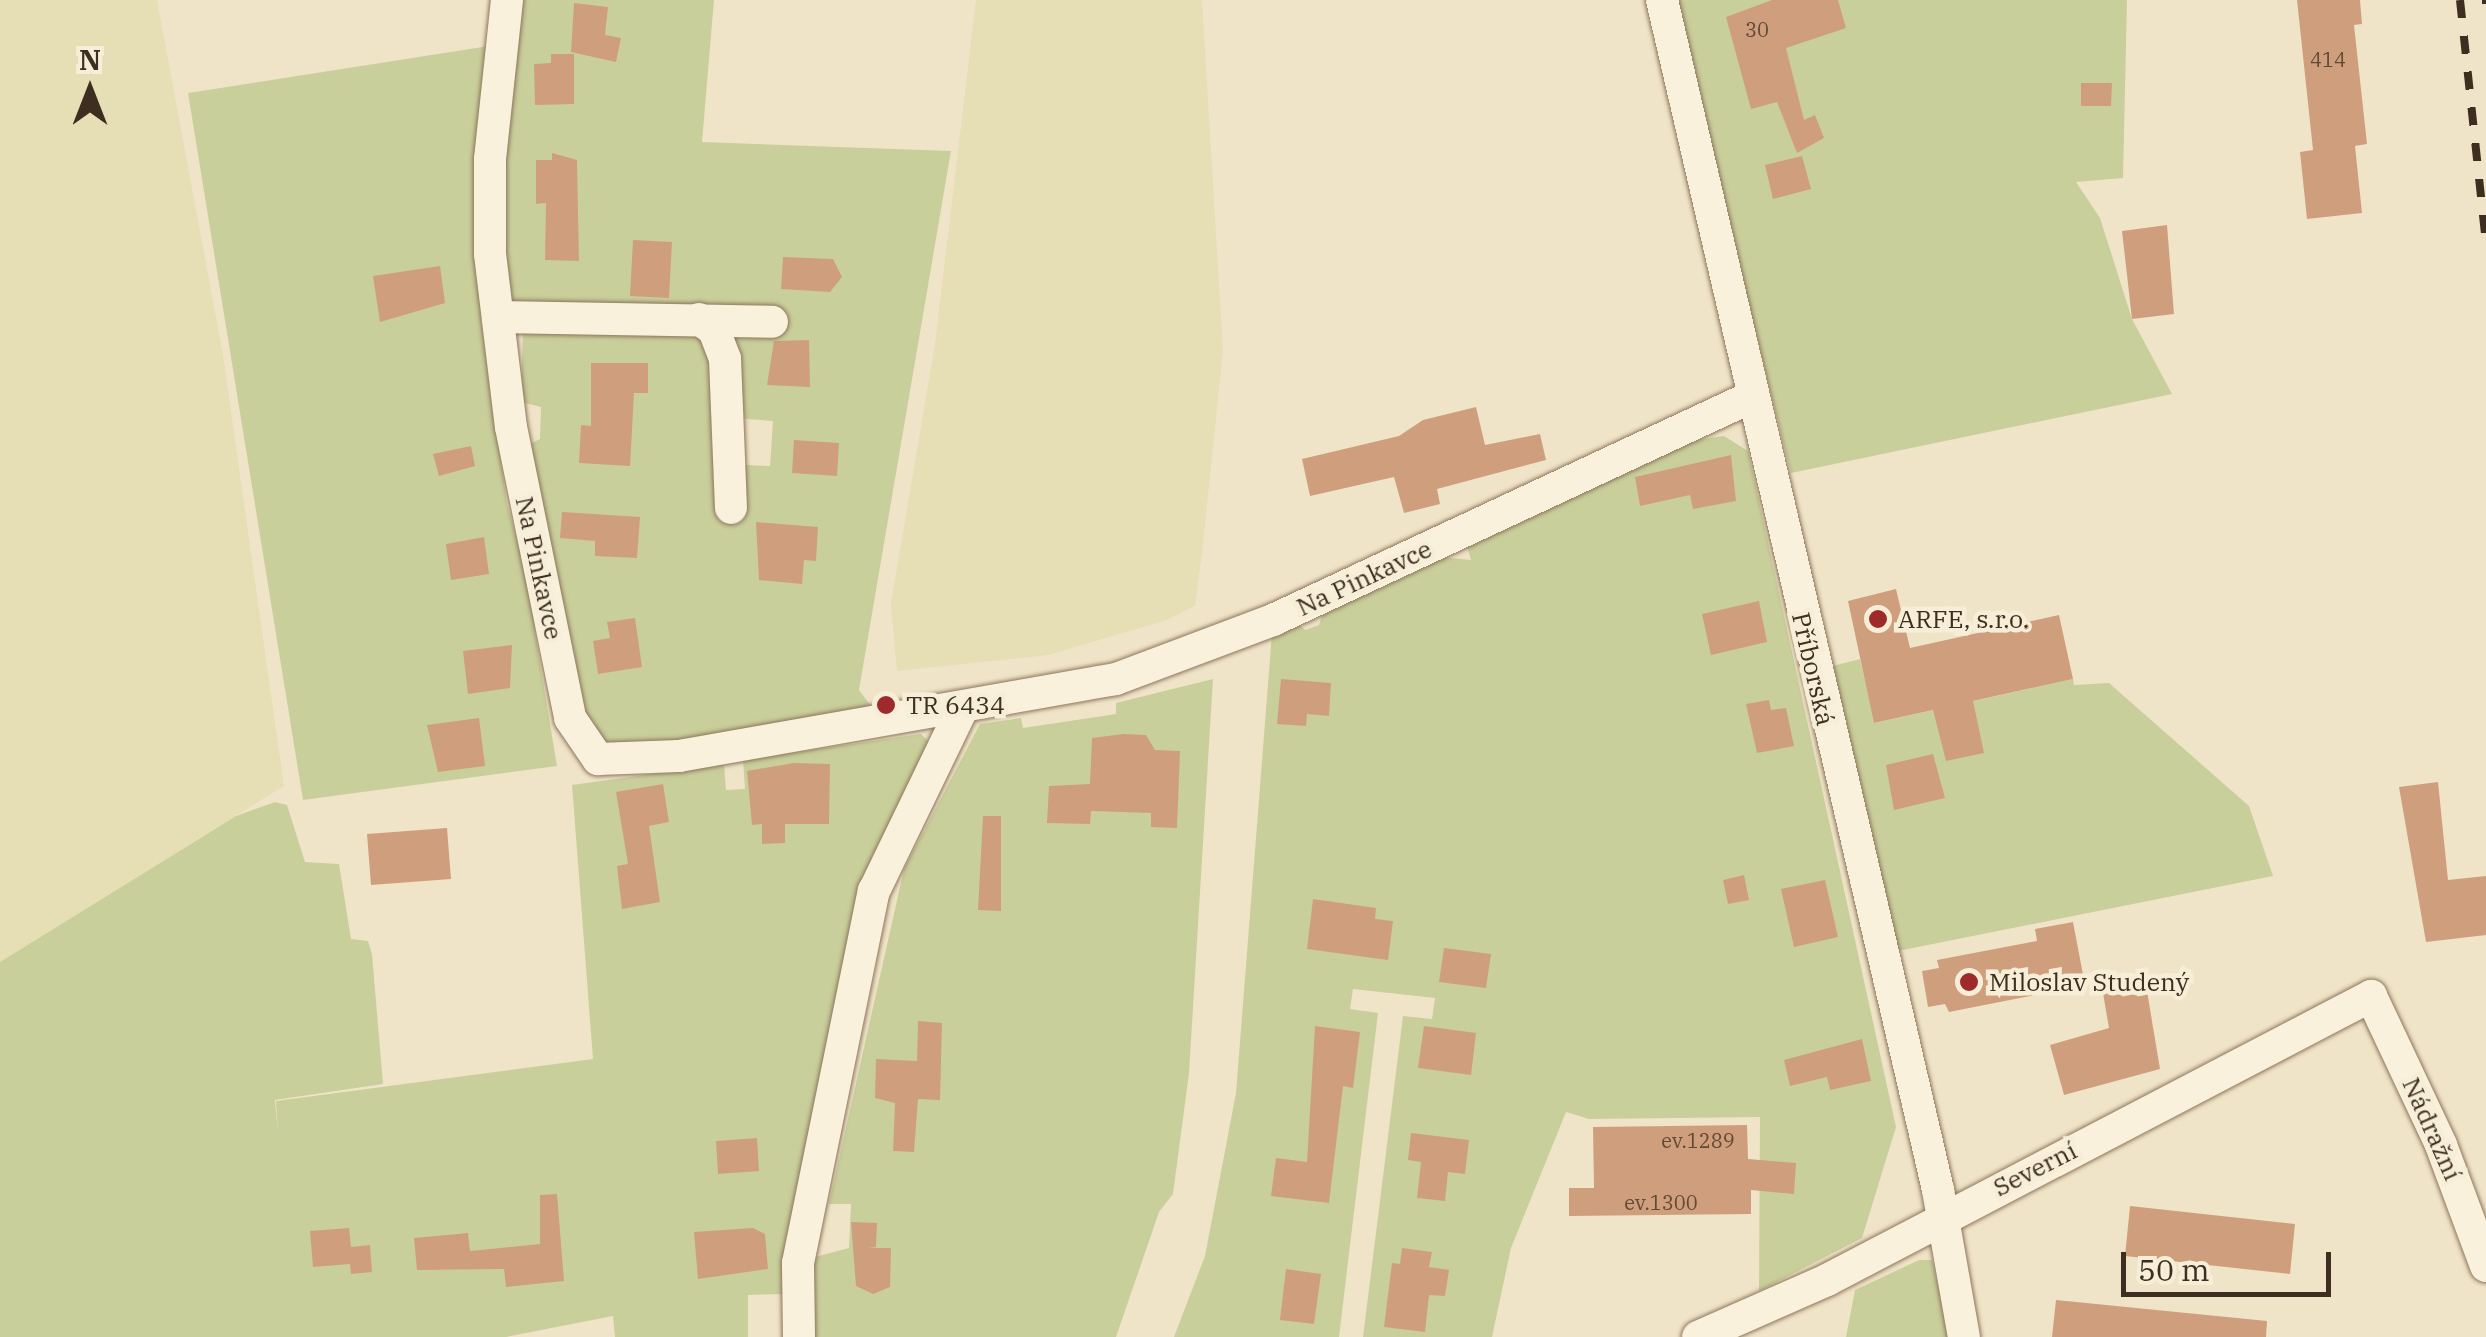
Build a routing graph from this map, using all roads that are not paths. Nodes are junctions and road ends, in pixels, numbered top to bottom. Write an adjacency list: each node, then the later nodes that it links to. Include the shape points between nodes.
1 (507, 0): 3 (street, Na Pinkavce, via 488,196)
2 (1662, 0): 6 (street, Příborská)
3 (498, 317): 4 (street); 8 (street, Na Pinkavce, via 523,494 570,718 587,751 612,763 679,756)
4 (699, 319): 5 (street); 7 (street, via 714,330 726,359)
5 (772, 322)
6 (1749, 398): 8 (street, Na Pinkavce, via 1219,642 1116,678); 10 (street, Příborská)
7 (732, 508)
8 (962, 709): 12 (street, via 874,891 798,1263)
9 (2370, 996): 10 (street, Severní); 11 (street, Nádražní, via 2441,1146)
10 (1942, 1218): 13 (street, Severní); 14 (street, Příborská)
11 (2486, 1266)
12 (799, 1337)
13 (1698, 1337)
14 (1964, 1337)

